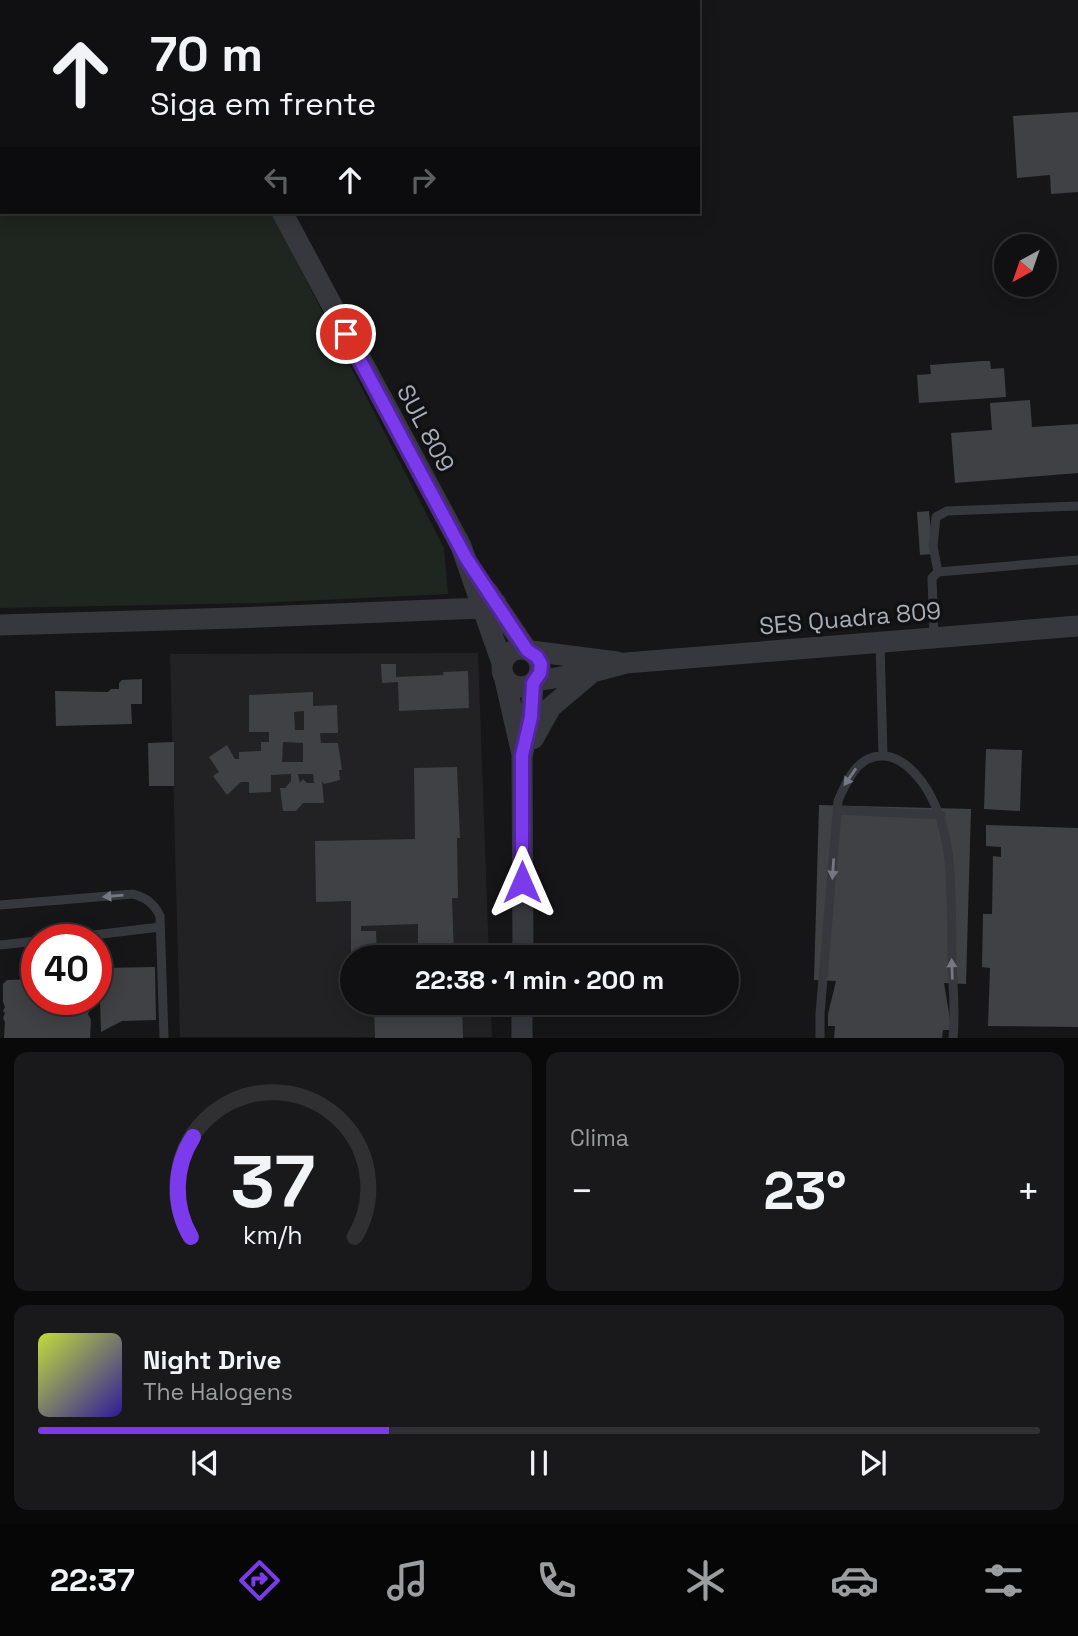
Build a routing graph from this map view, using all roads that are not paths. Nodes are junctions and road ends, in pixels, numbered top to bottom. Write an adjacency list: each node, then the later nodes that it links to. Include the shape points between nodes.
1 (283, 214): 5 (street, SUL 809)
2 (1078, 506): 4 (lane, via 947,511 936,517 933,546)
3 (1078, 560): 4 (lane)
4 (938, 572): 8 (lane, via 932,578)
5 (489, 605): 6 (street); 10 (street, SUL 809); 12 (street, SUL 809)
6 (0, 625)
7 (1078, 626): 8 (street, SES Quadra 809)
8 (934, 637): 9 (street, SES Quadra 809)
9 (880, 642): 11 (street, SES Quadra 809); 16 (lane)
10 (529, 650): 11 (street, SES Quadra 809); 12 (street, via 506,655); 14 (street, via 541,664)
11 (626, 663): 13 (street, SES Quadra 809)
12 (504, 671): 14 (street, via 512,685 520,688); 15 (street, SUL 809)
13 (592, 672): 14 (street, SES Quadra 809); 15 (street, via 551,707)
14 (535, 682): 15 (street, SUL 809)
15 (522, 755): 23 (street, SUL 809)
16 (883, 756): 17 (lane, one-way to 17, via 862,763 852,773); 18 (lane, via 913,769)
17 (837, 810): 18 (lane); 28 (lane, one-way to 28)
18 (941, 815): 29 (lane, one-way to 18, via 948,848)
19 (0, 905): 20 (lane, one-way to 19, via 155,907 133,894)
20 (160, 927): 21 (lane); 26 (lane)
21 (112, 933)
22 (21, 944): 24 (lane)
23 (523, 945)
24 (0, 946)
25 (522, 1015): 27 (street)
26 (164, 1038)
27 (522, 1038)
28 (820, 1038)
29 (953, 1038)

